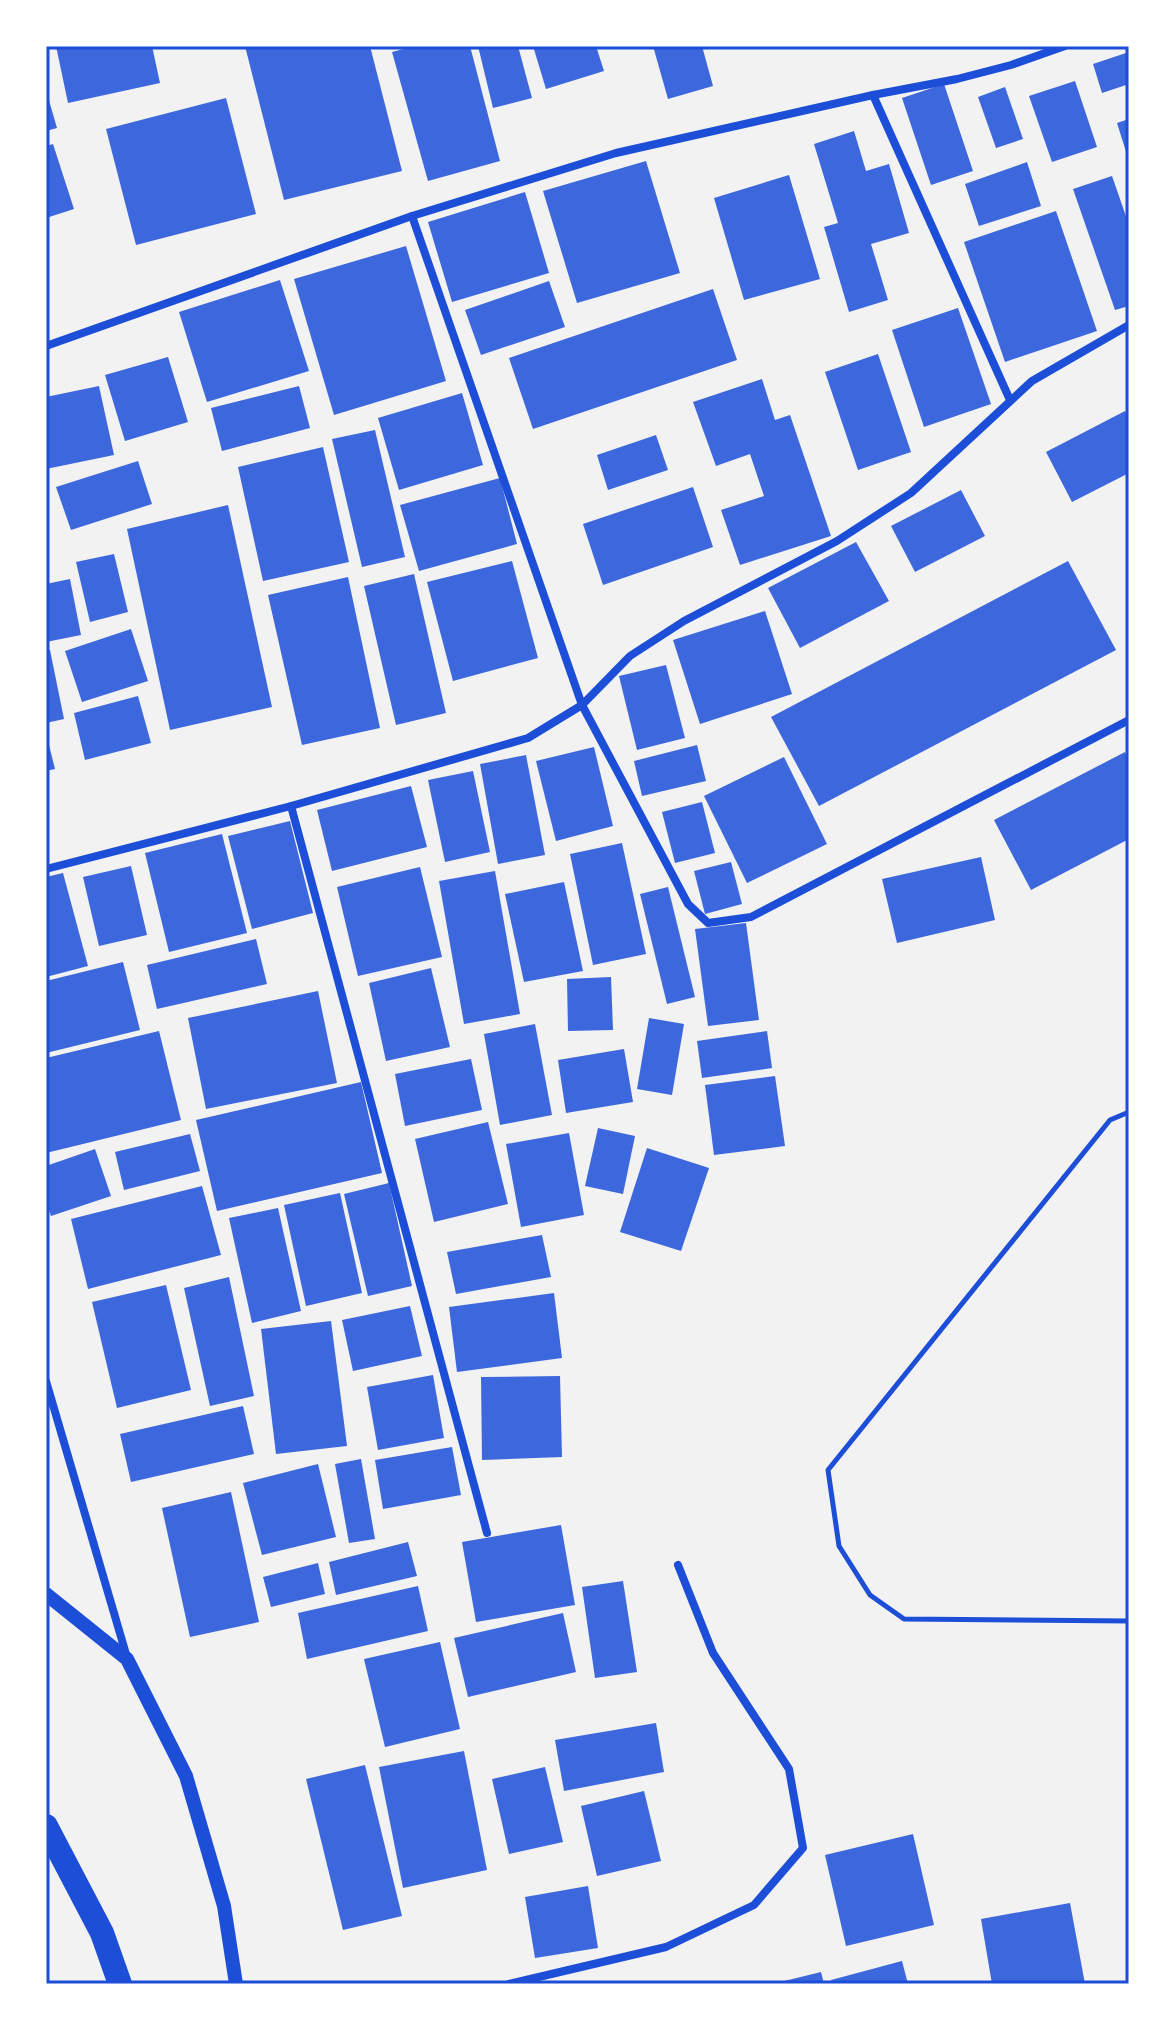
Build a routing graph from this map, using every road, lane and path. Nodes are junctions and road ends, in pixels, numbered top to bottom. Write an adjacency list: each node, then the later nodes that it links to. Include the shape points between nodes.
1 (1065, 46): 2 (street, via 957,79)
2 (873, 95): 3 (street, via 616,153); 6 (street)
3 (412, 216): 5 (street); 7 (street)
4 (1129, 325): 6 (street, via 1032,381)
5 (46, 346)
6 (1010, 400): 7 (street, via 911,493 837,541 684,621 630,656)
7 (582, 705): 8 (street, via 688,904 708,923 751,917); 9 (street, via 528,738)
8 (1129, 720)
9 (291, 806): 10 (street); 13 (street)
10 (46, 869)
11 (1129, 1112): 16 (path, via 1110,1120 828,1470 839,1546 870,1595 904,1619)
12 (46, 1381): 17 (street)
13 (487, 1533)
14 (678, 1565): 21 (street, via 713,1653 789,1769 803,1848 754,1905 666,1947)
15 (46, 1594): 17 (street)
16 (1129, 1621)
17 (127, 1659): 20 (street, via 186,1776 224,1906)
18 (46, 1826): 19 (highway, via 102,1933)
19 (120, 1984)
20 (236, 1984)
21 (509, 1984)

